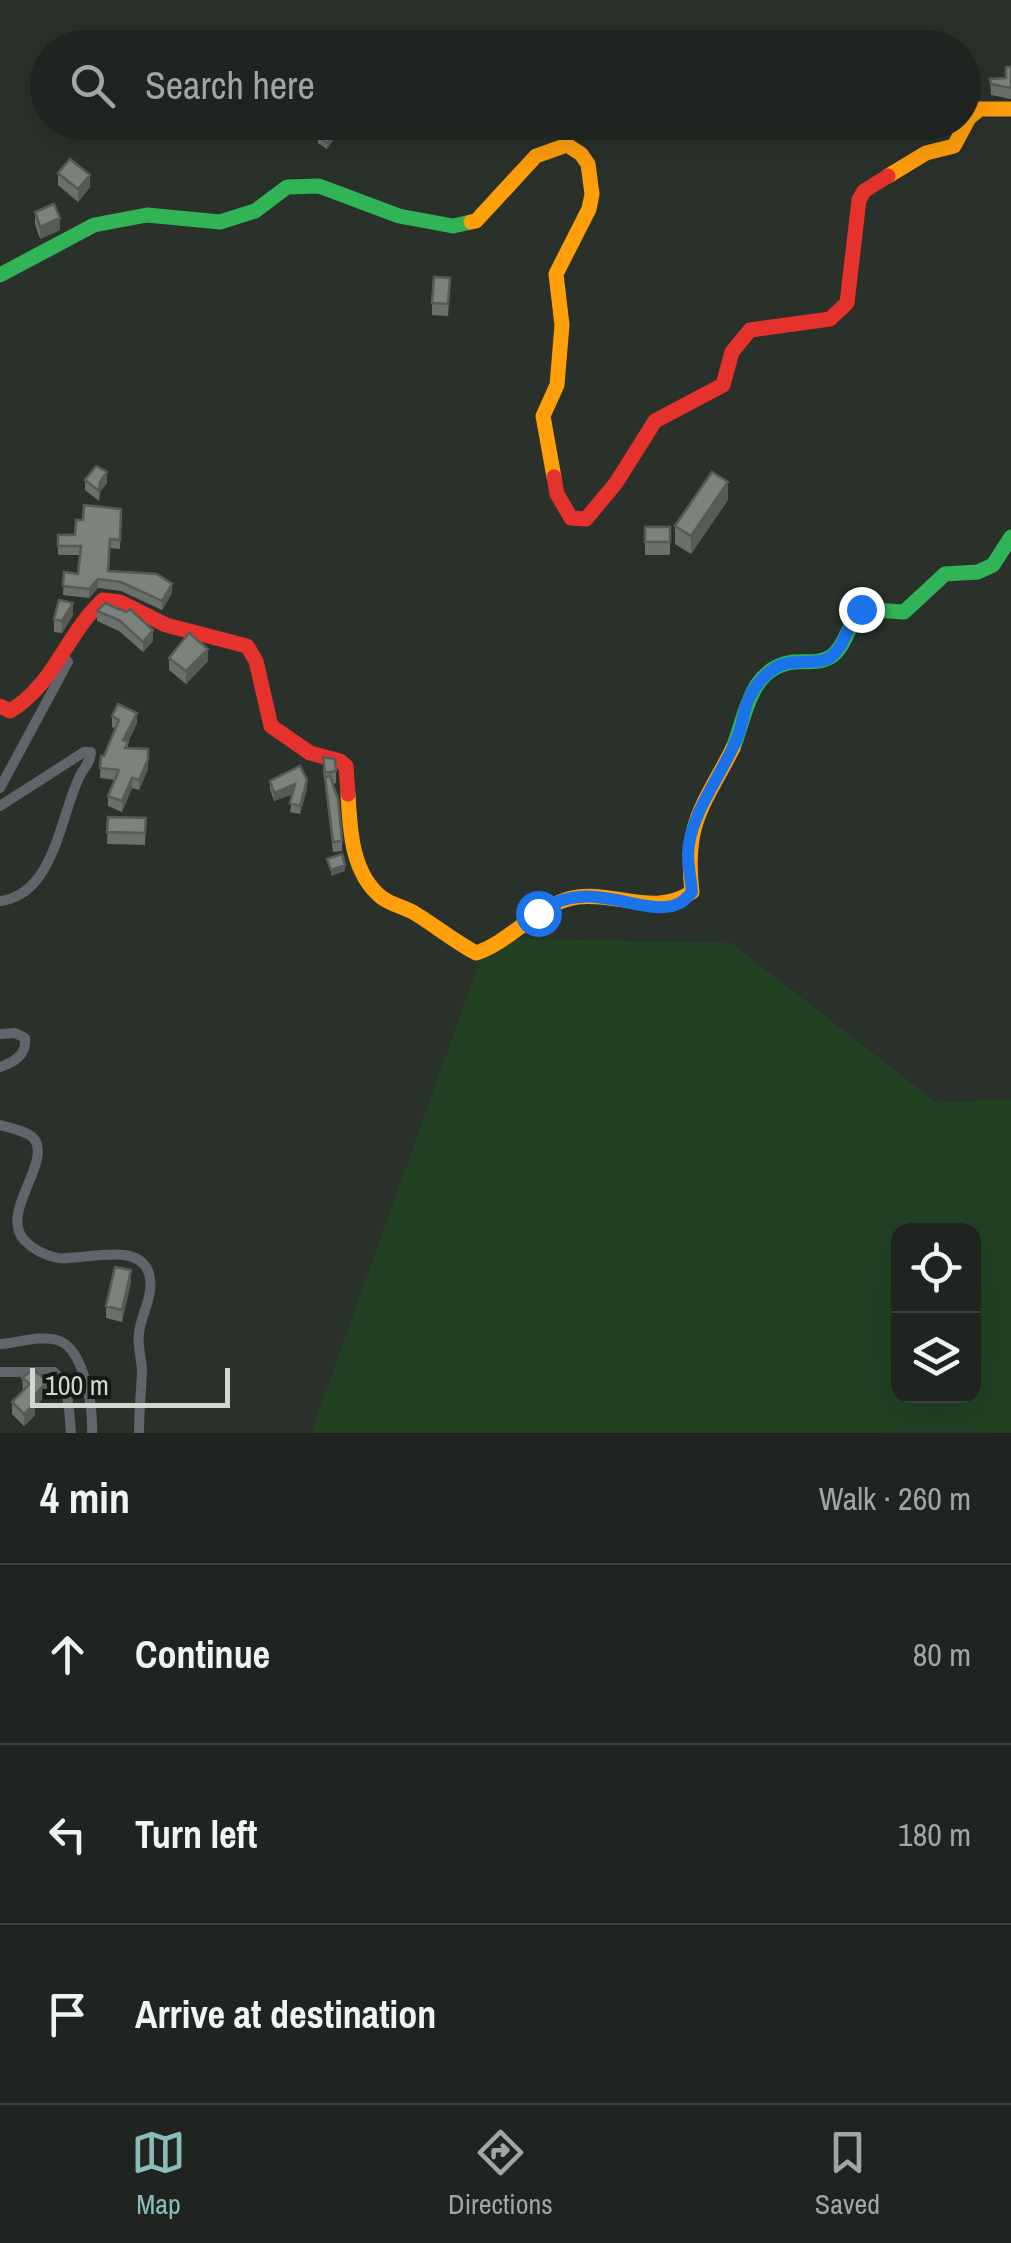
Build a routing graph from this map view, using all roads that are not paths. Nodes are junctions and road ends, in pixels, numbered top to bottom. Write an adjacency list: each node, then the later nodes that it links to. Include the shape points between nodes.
1 (981, 106): 2 (street)
2 (1011, 109)
3 (957, 140): 4 (street, via 864,191 847,302 830,319 743,334 723,385 655,421 586,520 570,518 557,494 543,416 557,386 562,325 556,274 592,194 588,164 567,145 536,156 476,221 453,226 400,216 318,186 286,187 256,211 220,222 147,214 94,225)
4 (0, 276)
5 (1011, 537): 6 (street, via 988,569 946,574 904,612 861,609 832,657 796,660 761,679 694,830 688,852 692,892 678,904 612,897 552,902 528,926 476,954 370,885 358,866 346,766 310,753 272,726 248,646 103,600)
6 (63, 656): 7 (street, via 20,707); 8 (street, via 68,662)
7 (0, 706)
8 (0, 788)
9 (0, 806): 10 (street, via 91,752 40,874 30,888)
10 (0, 900)
11 (0, 1034): 12 (street, via 15,1033 26,1046)
12 (0, 1066)
13 (0, 1126): 18 (street, via 29,1135 36,1148 14,1220 22,1239 56,1258 132,1256 150,1275 138,1333)
14 (0, 1344): 17 (street, via 38,1338 71,1350 90,1389)
15 (0, 1372): 16 (street, via 60,1377)
16 (71, 1433)
17 (92, 1433)
18 (139, 1433)

